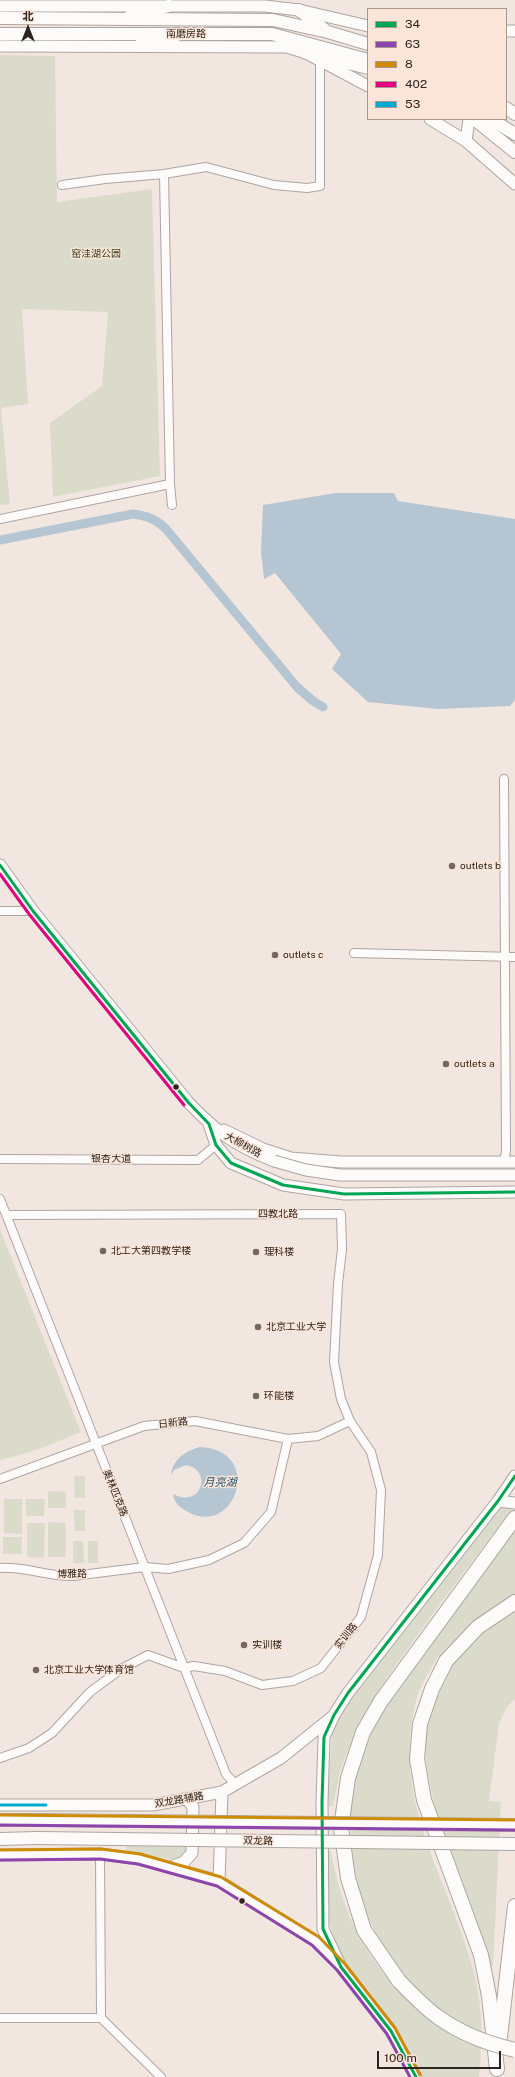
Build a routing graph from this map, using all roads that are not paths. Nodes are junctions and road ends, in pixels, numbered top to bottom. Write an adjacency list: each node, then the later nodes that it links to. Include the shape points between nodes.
1 (0, 6): 2 (street)
2 (169, 6): 3 (street, via 265,6); 5 (main road)
3 (299, 10): 6 (street); 7 (main road)
4 (0, 18): 5 (main road, 南磨房路)
5 (113, 20): 7 (main road, 南磨房路, via 273,20)
6 (367, 26)
7 (328, 32): 10 (main road, 南磨房路)
8 (0, 34): 9 (main road, 南磨房路)
9 (114, 35): 12 (main road); 15 (main road, 南磨房路, via 272,34)
10 (367, 44)
11 (0, 46): 12 (street)
12 (177, 46): 13 (street, via 287,47)
13 (306, 53): 14 (street); 16 (main road)
14 (320, 60): 17 (street); 24 (street, via 320,186 307,188 274,185 206,167)
15 (367, 60)
16 (367, 68)
17 (367, 85)
18 (432, 120): 22 (street)
19 (469, 120): 22 (street)
20 (483, 121): 21 (main road); 23 (main road)
21 (515, 134)
22 (466, 141): 25 (street)
23 (515, 152)
24 (164, 174): 26 (street); 27 (street)
25 (515, 184)
26 (62, 185)
27 (170, 484): 28 (street); 29 (street)
28 (172, 505)
29 (0, 518)
30 (504, 779): 35 (street)
31 (0, 865): 33 (street, 大柳树路)
32 (0, 910): 33 (street)
33 (33, 911): 37 (street, 大柳树路, via 188,1102)
34 (354, 953): 35 (street)
35 (504, 957): 36 (street); 40 (street, via 506,1151)
36 (515, 957)
37 (209, 1124): 38 (street); 40 (street, via 235,1134 263,1150 291,1158 342,1162); 41 (street, 大柳树路, bridge, via 248,1151 306,1170 340,1175)
38 (216, 1146): 39 (street, 银杏大道, via 198,1160); 42 (street, via 231,1163 283,1185 344,1194)
39 (0, 1159)
40 (510, 1162): 42 (street)
41 (515, 1175)
42 (510, 1192)
43 (0, 1199): 44 (street, 奥林匹克路)
44 (6, 1215): 45 (street, 四教北路, via 341,1214 342,1249 334,1362 341,1399); 47 (street, 奥林匹克路)
45 (350, 1421): 46 (street, 日新路, via 318,1436); 56 (street, 实训路, via 371,1452 381,1490 378,1555 361,1617 321,1668 293,1681 262,1685 225,1671 194,1666)
46 (288, 1439): 47 (street, 日新路, via 195,1421 144,1426); 53 (street, 博雅路, via 271,1512 244,1543 210,1560 168,1569)
47 (95, 1443): 49 (street, 日新路); 53 (street, 奥林匹克路)
48 (515, 1476): 50 (street)
49 (0, 1479)
50 (498, 1501): 51 (street); 57 (street, via 348,1693)
51 (515, 1503)
52 (515, 1519): 75 (highway, bridge, via 380,1701 363,1732 348,1778 341,1828 348,1878 364,1930 399,1981 437,2017 475,2037 499,2047)
53 (145, 1567): 54 (street, 博雅路, via 62,1577 23,1568); 56 (street, 奥林匹克路)
54 (0, 1568)
55 (515, 1602): 76 (highway, via 478,1627 446,1661 432,1689 420,1724 417,1759 424,1800 481,1955 489,1996)
56 (184, 1668): 58 (street, via 148,1655 121,1669 90,1692 52,1733 29,1748); 59 (street, 奥林匹克路, via 226,1774)
57 (334, 1715): 59 (street, 双龙路辅路, via 281,1758); 72 (street, via 324,1737 321,1893 323,1929)
58 (0, 1758)
59 (236, 1785): 60 (street, 双龙路辅路)
60 (222, 1792): 61 (street, 双龙路辅路); 70 (street)
61 (187, 1799): 62 (street, 双龙路辅路, via 153,1804); 69 (street, via 193,1807 192,1853 184,1862)
62 (0, 1805)
63 (0, 1820): 64 (main road, 双龙路, bridge)
64 (515, 1825)
65 (0, 1839): 66 (main road, 双龙路, bridge)
66 (515, 1844)
67 (100, 1854): 68 (street); 69 (street, via 139,1859); 74 (street)
68 (0, 1855)
69 (171, 1867): 70 (street)
70 (220, 1881): 72 (street, via 315,1941)
71 (515, 1906): 76 (highway)
72 (341, 1967): 78 (street, via 391,2031)
73 (0, 2018): 74 (street)
74 (101, 2018): 77 (street)
75 (515, 2050)
76 (496, 2073)
77 (161, 2077)
78 (416, 2077)

